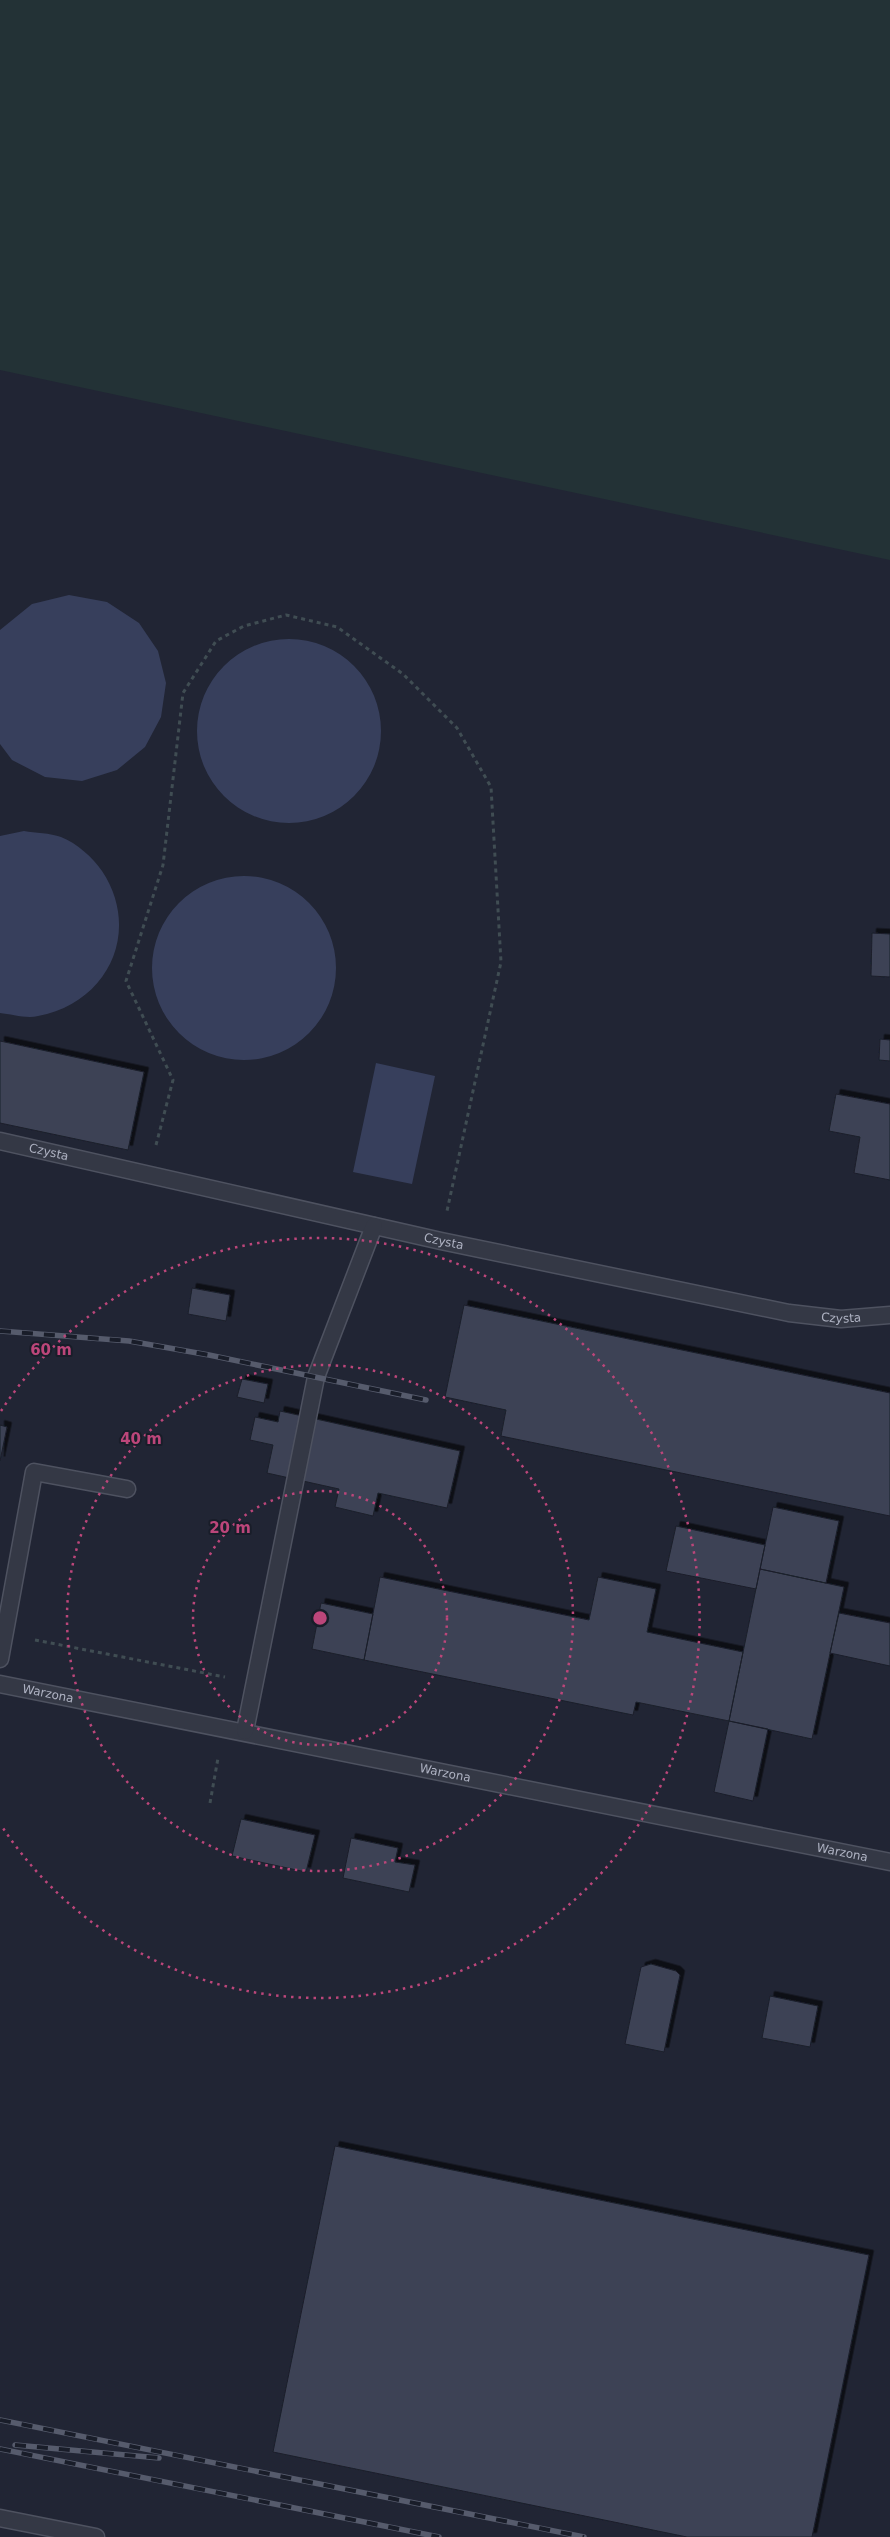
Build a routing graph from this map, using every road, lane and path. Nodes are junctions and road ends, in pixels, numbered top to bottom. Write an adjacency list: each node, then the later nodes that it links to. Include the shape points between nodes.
1 (0, 1141): 2 (lane, Czysta)
2 (149, 1176): 3 (lane, Czysta); 4 (path, via 172,1080 126,981 163,865 183,693 216,642 244,626 286,615 337,627 403,674 457,728 491,788 501,962)
3 (374, 1226): 4 (lane, Czysta); 11 (lane, via 316,1377)
4 (441, 1241): 5 (lane, Czysta, via 789,1313 841,1318)
5 (890, 1315)
6 (127, 1489): 7 (lane, via 34,1472)
7 (4, 1634): 8 (lane); 9 (path)
8 (0, 1659)
9 (232, 1679)
10 (0, 1684): 11 (lane, Warzona)
11 (245, 1732): 12 (lane, Warzona)
12 (890, 1862)
13 (0, 2518): 14 (lane)
14 (96, 2537)

